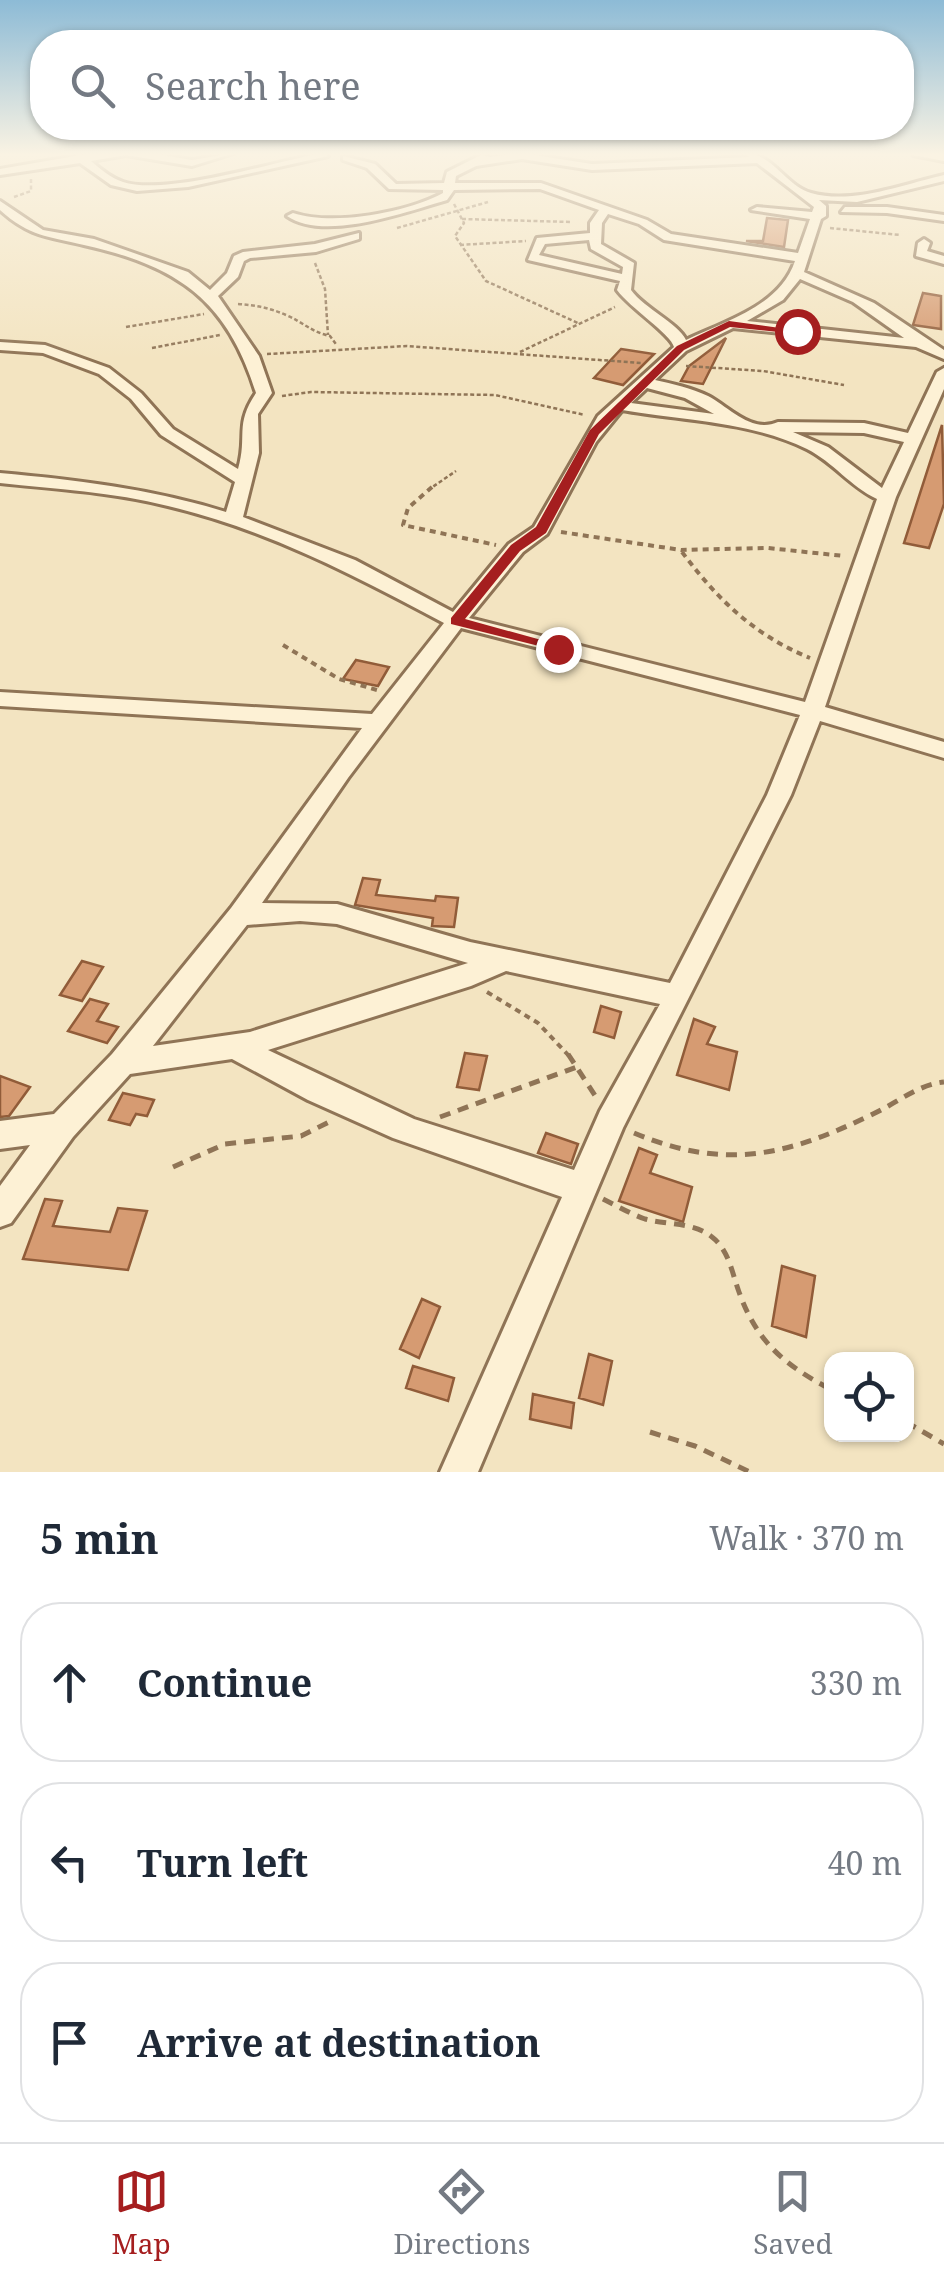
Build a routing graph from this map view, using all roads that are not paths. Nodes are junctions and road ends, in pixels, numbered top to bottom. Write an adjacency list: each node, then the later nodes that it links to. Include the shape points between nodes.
1 (22, 222): 14 (street, via 150,262 183,276)
2 (306, 222): 3 (street)
3 (347, 222)
4 (600, 222): 7 (street)
5 (638, 222): 10 (street, via 680,240)
6 (817, 222): 10 (street)
7 (596, 230): 13 (street, via 598,250 630,266); 13 (street, via 540,241 532,256)
8 (355, 236): 14 (street, via 241,257)
9 (924, 242): 11 (street, via 920,253)
10 (803, 258): 12 (street)
11 (944, 260)
12 (797, 274): 15 (street, via 767,306); 16 (street, via 870,307)
13 (626, 279): 19 (street, via 630,298 678,336)
14 (217, 304): 28 (street, via 264,384 250,414)
15 (729, 324): 16 (street); 19 (street)
16 (914, 343): 18 (street)
17 (0, 346): 28 (street, via 45,349 104,371 167,432)
18 (944, 354)
19 (672, 356): 21 (street)
20 (944, 372): 22 (street)
21 (642, 382): 23 (street); 24 (street, via 693,394)
22 (937, 406): 26 (street)
23 (614, 412): 24 (street); 31 (street, via 588,442 541,530 516,548)
24 (732, 422): 25 (street)
25 (755, 427): 26 (street, via 864,428); 29 (street, via 814,446)
26 (914, 439): 29 (street)
27 (0, 478): 30 (street, via 136,494)
28 (244, 480): 30 (street)
29 (887, 497): 33 (street)
30 (233, 520): 31 (street, via 348,564)
31 (456, 621): 33 (street); 34 (street)
32 (0, 698): 34 (street)
33 (813, 711): 35 (street); 38 (street, via 779,795)
34 (378, 722): 36 (street)
35 (944, 750)
36 (240, 915): 37 (street, via 338,914); 40 (street)
37 (502, 961): 38 (street); 39 (street)
38 (678, 996): 43 (street)
39 (236, 1046): 40 (street); 43 (street, via 392,1126)
40 (122, 1063): 41 (street)
41 (62, 1127): 42 (street); 44 (street)
42 (0, 1135)
43 (580, 1187): 45 (street)
44 (0, 1212)
45 (459, 1472)

